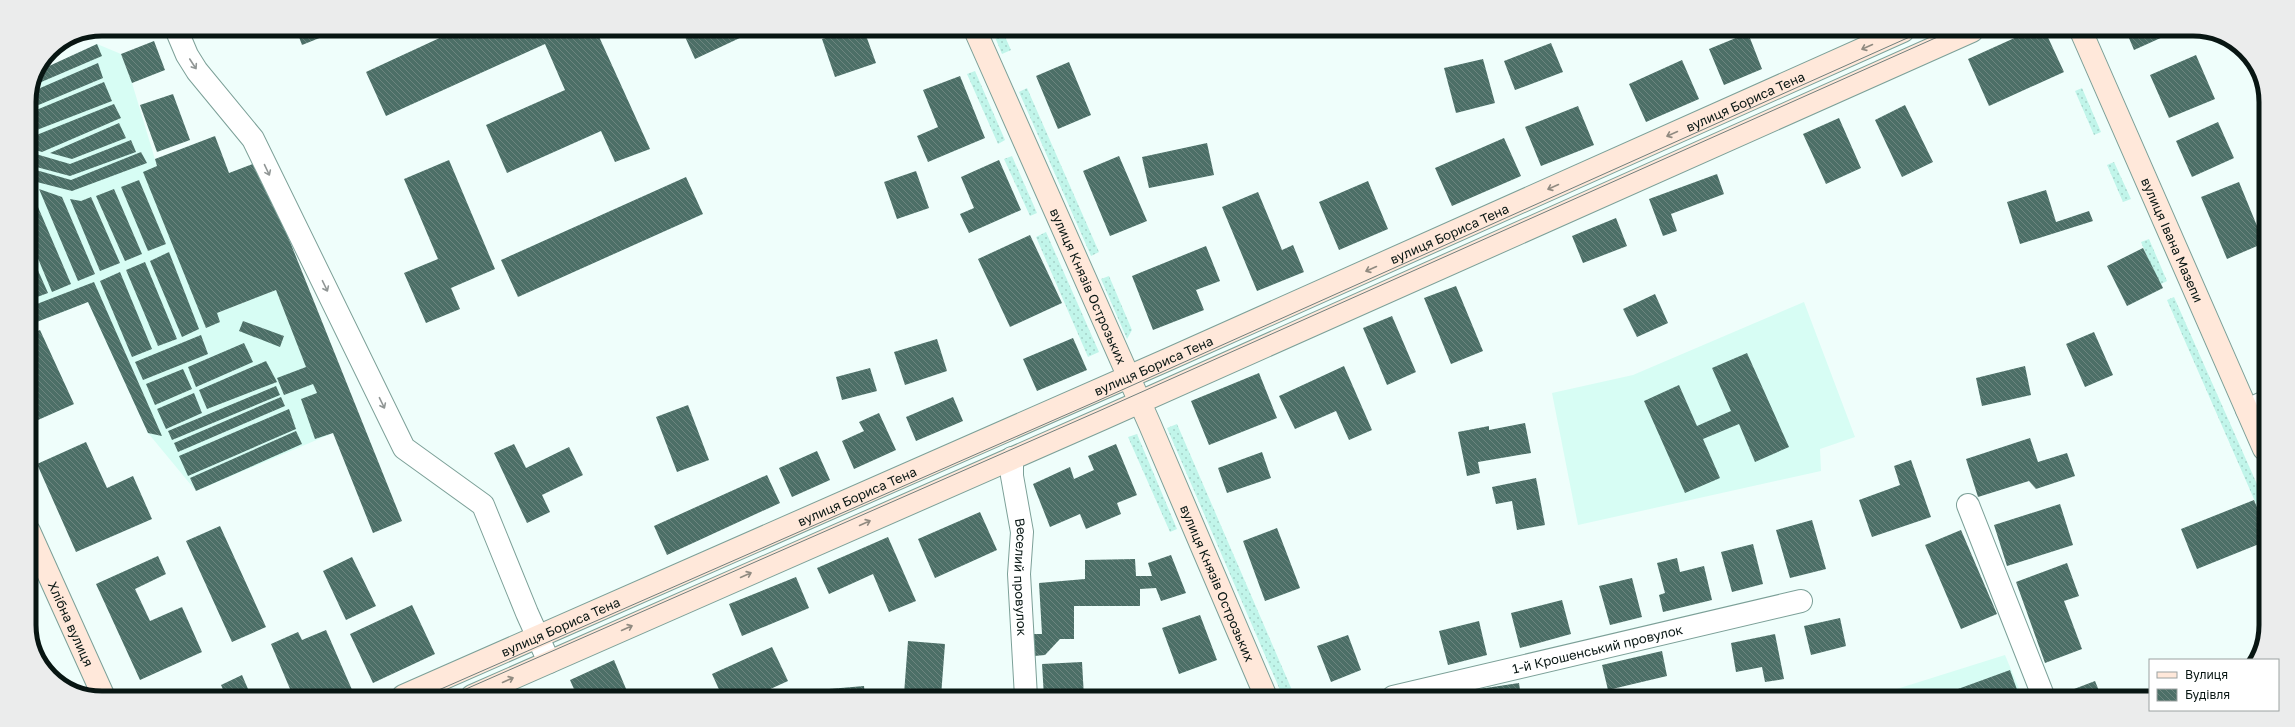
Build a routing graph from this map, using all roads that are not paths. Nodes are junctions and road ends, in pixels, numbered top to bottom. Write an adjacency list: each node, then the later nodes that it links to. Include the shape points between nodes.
1 (179, 36): 14 (street, one-way to 14, via 197,71 253,139 404,448 483,505)
2 (978, 36): 6 (street, вулиця Князів Острозьких)
3 (1892, 36): 6 (street, вулиця Бориса Тена, one-way to 6)
4 (1961, 36): 7 (street, вулиця Бориса Тена)
5 (2083, 36): 8 (street, вулиця Івана Мазепи)
6 (1128, 377): 7 (street, вулиця Князів Острозьких); 14 (street, вулиця Бориса Тена)
7 (1140, 402): 10 (street, вулиця Бориса Тена); 20 (street, вулиця Князів Острозьких)
8 (2256, 406): 9 (street, вулиця Івана Мазепи)
9 (2259, 422)
10 (1012, 458): 15 (street, вулиця Бориса Тена, one-way to 10); 19 (street, Веселий провулок, via 1012,476 1022,532 1019,574)
11 (1968, 505): 22 (street)
12 (36, 546): 16 (street, Хлібна вулиця)
13 (1801, 601): 21 (street, 1-й Крошенський провулок)
14 (537, 636): 15 (street); 17 (street, вулиця Бориса Тена)
15 (549, 662): 18 (street, вулиця Бориса Тена, one-way to 15)
16 (101, 691)
17 (413, 691)
18 (483, 691)
19 (1026, 691)
20 (1263, 691)
21 (1418, 691)
22 (2041, 691)

